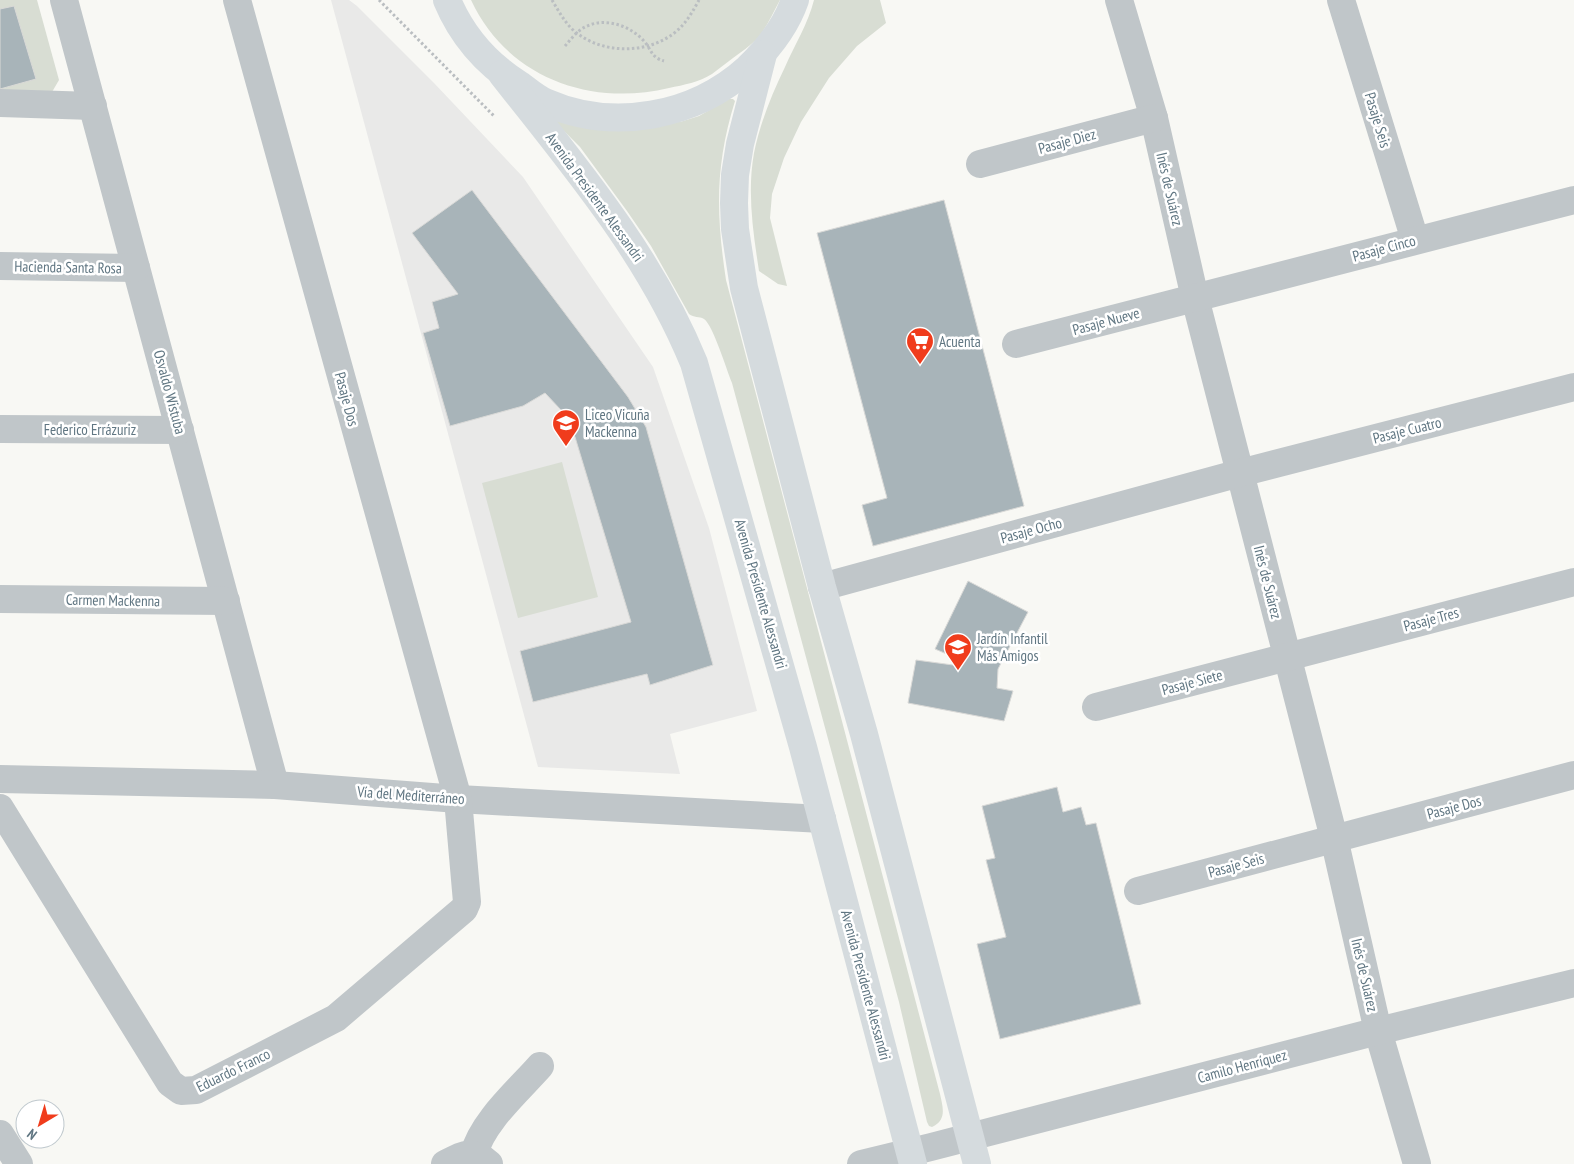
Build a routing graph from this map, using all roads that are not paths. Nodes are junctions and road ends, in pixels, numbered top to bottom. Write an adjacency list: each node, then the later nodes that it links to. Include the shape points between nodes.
1 (64, 0): 12 (street, Osvaldo Wistuba)
2 (236, 0): 34 (street, Pasaje Dos)
3 (427, 0): 8 (main road)
4 (447, 0): 8 (main road, Avenida Presidente Alessandri)
5 (795, 0): 9 (main road, Avenida Presidente Alessandri, via 780,31)
6 (1119, 0): 13 (street, Inés de Suárez)
7 (1341, 0): 16 (street, Pasaje Seis)
8 (470, 41): 10 (main road, Avenida Presidente Alessandri)
9 (762, 54): 10 (main road, Avenida Presidente Alessandri, via 733,81 699,101 662,114 622,118 582,114 545,102); 26 (main road, Avenida Presidente Alessandri, via 740,144 736,175 734,203 738,256)
10 (502, 74): 36 (main road, Avenida Presidente Alessandri, via 619,225 655,282 687,345 719,447)
11 (0, 103): 12 (street)
12 (93, 106): 18 (street, Osvaldo Wistuba)
13 (1154, 118): 14 (street, Pasaje Diez); 19 (street, Inés de Suárez)
14 (980, 164)
15 (1574, 200): 16 (street, Pasaje Cinco)
16 (1415, 240): 19 (street, Pasaje Cinco)
17 (0, 266): 18 (street, Hacienda Santa Rosa)
18 (136, 268): 23 (street, Osvaldo Wistuba)
19 (1195, 298): 20 (street, Pasaje Nueve); 24 (street, Inés de Suárez)
20 (1016, 344)
21 (1574, 387): 24 (street, Pasaje Cuatro)
22 (0, 429): 23 (street, Federico Errázuriz)
23 (180, 430): 28 (street, Osvaldo Wistuba)
24 (1240, 473): 26 (street, Pasaje Ocho); 29 (street, Inés de Suárez)
25 (1574, 582): 29 (street, Pasaje Tres)
26 (822, 587): 43 (main road, Avenida Presidente Alessandri)
27 (0, 599): 28 (street, Carmen Mackenna)
28 (226, 601): 33 (street, Osvaldo Wistuba)
29 (1287, 657): 30 (street, Pasaje Siete); 37 (street, Inés de Suárez)
30 (1096, 707)
31 (1574, 775): 37 (street, Pasaje Dos)
32 (0, 780): 33 (street, Vía del Mediterráneo)
33 (275, 784): 34 (street, Vía del Mediterráneo)
34 (458, 799): 35 (street, Eduardo Franco, via 467,902 464,909 336,1018 196,1090 181,1092 170,1083); 36 (street, Vía del Mediterráneo)
35 (0, 808)
36 (822, 819): 44 (main road, Avenida Presidente Alessandri)
37 (1334, 838): 38 (street, Pasaje Seis); 40 (street, Inés de Suárez)
38 (1138, 891)
39 (1574, 983): 40 (street, Camilo Henríquez)
40 (1378, 1031): 43 (street, Camilo Henríquez); 50 (street, Inés de Suárez)
41 (540, 1066): 45 (street, via 486,1126 476,1146)
42 (0, 1134): 46 (street)
43 (970, 1137): 44 (street, Camilo Henríquez); 49 (main road, Avenida Presidente Alessandri)
44 (911, 1158): 48 (street, Camilo Henríquez)
45 (482, 1159): 47 (street, via 465,1154)
46 (19, 1164)
47 (446, 1164)
48 (861, 1164)
49 (977, 1164)
50 (1417, 1164)

